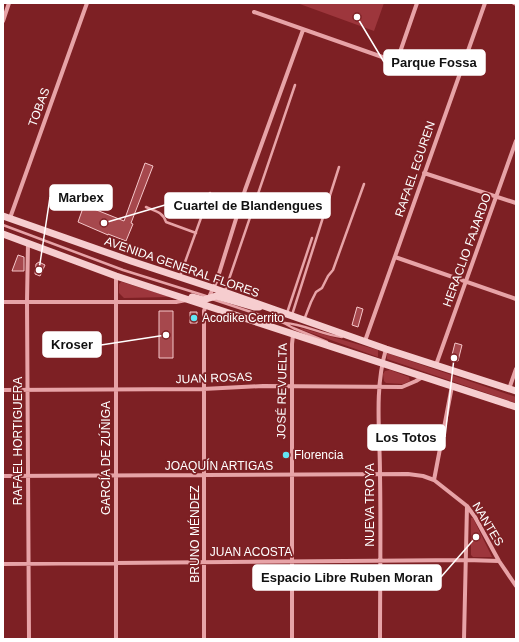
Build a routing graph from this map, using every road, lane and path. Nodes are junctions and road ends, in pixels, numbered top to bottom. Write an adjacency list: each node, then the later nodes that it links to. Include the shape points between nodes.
1 (9, 3): 6 (street)
2 (87, 3): 18 (street, TOBAS)
3 (417, 3): 7 (street, via 399,55 393,59)
4 (485, 3): 11 (street, RAFAEL EGUREN)
5 (254, 12): 7 (street)
6 (3, 20)
7 (303, 30): 28 (street, BRUNO MÉNDEZ, via 245,190)
8 (295, 85): 29 (lane)
9 (516, 141): 14 (street, HERACLIO FAJARDO)
10 (339, 166): 39 (lane)
11 (424, 173): 14 (street); 24 (street, RAFAEL EGUREN)
12 (364, 184): 40 (lane, via 333,270 322,288 316,292)
13 (210, 193): 20 (lane)
14 (496, 197): 15 (street); 27 (street, HERACLIO FAJARDO)
15 (516, 203)
16 (146, 207): 20 (lane, via 162,213 166,222)
17 (3, 216): 18 (main road, AVENIDA GENERAL FLORES)
18 (10, 218): 26 (main road, AVENIDA GENERAL FLORES)
19 (3, 225): 31 (lane, AVENIDA GENERAL FLORES, via 123,270)
20 (196, 233): 26 (lane)
21 (3, 234): 23 (main road, AVENIDA GENERAL FLORES)
22 (312, 238): 39 (lane)
23 (28, 243): 25 (main road, AVENIDA GENERAL FLORES); 35 (street, RAFAEL HORTIGUERA)
24 (395, 257): 27 (street); 44 (street, RAFAEL EGUREN)
25 (116, 276): 30 (main road, AVENIDA GENERAL FLORES); 36 (street, GARCÍA DE ZÚÑIGA)
26 (180, 277): 28 (main road, AVENIDA GENERAL FLORES)
27 (467, 281): 32 (street); 48 (street, HERACLIO FAJARDO)
28 (213, 288): 29 (main road, AVENIDA GENERAL FLORES); 31 (street, BRUNO MÉNDEZ)
29 (225, 292): 38 (main road, AVENIDA GENERAL FLORES)
30 (170, 294): 31 (main road, via 180,293 203,300); 33 (main road, AVENIDA GENERAL FLORES)
31 (209, 298): 37 (street, BRUNO MÉNDEZ); 38 (main road, via 216,296 254,307); 41 (lane, AVENIDA GENERAL FLORES)
32 (516, 298)
33 (187, 300): 36 (street); 37 (main road, AVENIDA GENERAL FLORES)
34 (3, 302): 35 (street)
35 (27, 302): 36 (street); 57 (street, RAFAEL HORTIGUERA)
36 (116, 302): 54 (street, GARCÍA DE ZÚÑIGA)
37 (205, 306): 42 (main road, AVENIDA GENERAL FLORES); 55 (street, BRUNO MÉNDEZ)
38 (267, 307): 39 (main road, AVENIDA GENERAL FLORES)
39 (289, 315): 40 (main road, AVENIDA GENERAL FLORES)
40 (304, 320): 43 (main road, AVENIDA GENERAL FLORES)
41 (284, 323): 43 (lane, AVENIDA GENERAL FLORES, via 334,336); 45 (lane, AVENIDA GENERAL FLORES, via 329,342)
42 (293, 335): 45 (main road, AVENIDA GENERAL FLORES); 51 (street, JOSÉ REVUELTA)
43 (354, 338): 44 (main road, AVENIDA GENERAL FLORES)
44 (365, 341): 46 (main road, AVENIDA GENERAL FLORES)
45 (332, 346): 47 (main road, AVENIDA GENERAL FLORES)
46 (386, 349): 47 (street, NUEVA TROYA); 48 (main road, AVENIDA GENERAL FLORES)
47 (382, 362): 50 (main road, AVENIDA GENERAL FLORES); 53 (street, NUEVA TROYA)
48 (436, 365): 58 (main road, AVENIDA GENERAL FLORES)
49 (516, 369): 58 (street)
50 (424, 376): 52 (main road, AVENIDA GENERAL FLORES); 53 (street, JUAN ROSAS, via 402,387)
51 (292, 386): 53 (street, JUAN ROSAS); 55 (street, JUAN ROSAS); 61 (street, JOSÉ REVUELTA)
52 (452, 386): 59 (main road, AVENIDA GENERAL FLORES); 66 (street)
53 (379, 387): 60 (street, NUEVA TROYA)
54 (116, 389): 55 (street, JUAN ROSAS); 57 (street, JUAN ROSAS); 64 (street, GARCÍA DE ZÚÑIGA)
55 (203, 389): 65 (street, BRUNO MÉNDEZ)
56 (3, 390): 57 (street, JUAN ROSAS)
57 (28, 390): 63 (street, RAFAEL HORTIGUERA)
58 (513, 390)
59 (516, 407)
60 (380, 474): 61 (street, JOAQUÍN ARTIGAS); 66 (street, JOAQUÍN ARTIGAS, via 415,474); 69 (street, NUEVA TROYA)
61 (292, 475): 65 (street, JOAQUÍN ARTIGAS); 71 (street, JOSÉ REVUELTA)
62 (3, 476): 63 (street, JOAQUÍN ARTIGAS)
63 (28, 476): 64 (street, JOAQUÍN ARTIGAS); 75 (street, RAFAEL HORTIGUERA)
64 (116, 476): 65 (street, JOAQUÍN ARTIGAS); 72 (street, GARCÍA DE ZÚÑIGA)
65 (204, 476): 73 (street, BRUNO MÉNDEZ)
66 (434, 480): 67 (street, NANTES)
67 (467, 506): 68 (street); 70 (street, NANTES)
68 (466, 560): 69 (street, JUAN ACOSTA); 70 (street, JUAN ACOSTA); 82 (street)
69 (380, 561): 71 (street, JUAN ACOSTA); 81 (street, NUEVA TROYA)
70 (499, 561): 76 (street, NANTES)
71 (292, 562): 73 (street, JUAN ACOSTA); 80 (street, JOSÉ REVUELTA)
72 (116, 563): 73 (street, JUAN ACOSTA); 75 (street, JUAN ACOSTA); 78 (street, GARCÍA DE ZÚÑIGA)
73 (205, 563): 79 (street, BRUNO MÉNDEZ)
74 (3, 564): 75 (street, JUAN ACOSTA)
75 (28, 564): 77 (street, RAFAEL HORTIGUERA)
76 (516, 586)
77 (29, 639)
78 (116, 639)
79 (204, 639)
80 (292, 639)
81 (380, 639)
82 (464, 639)

